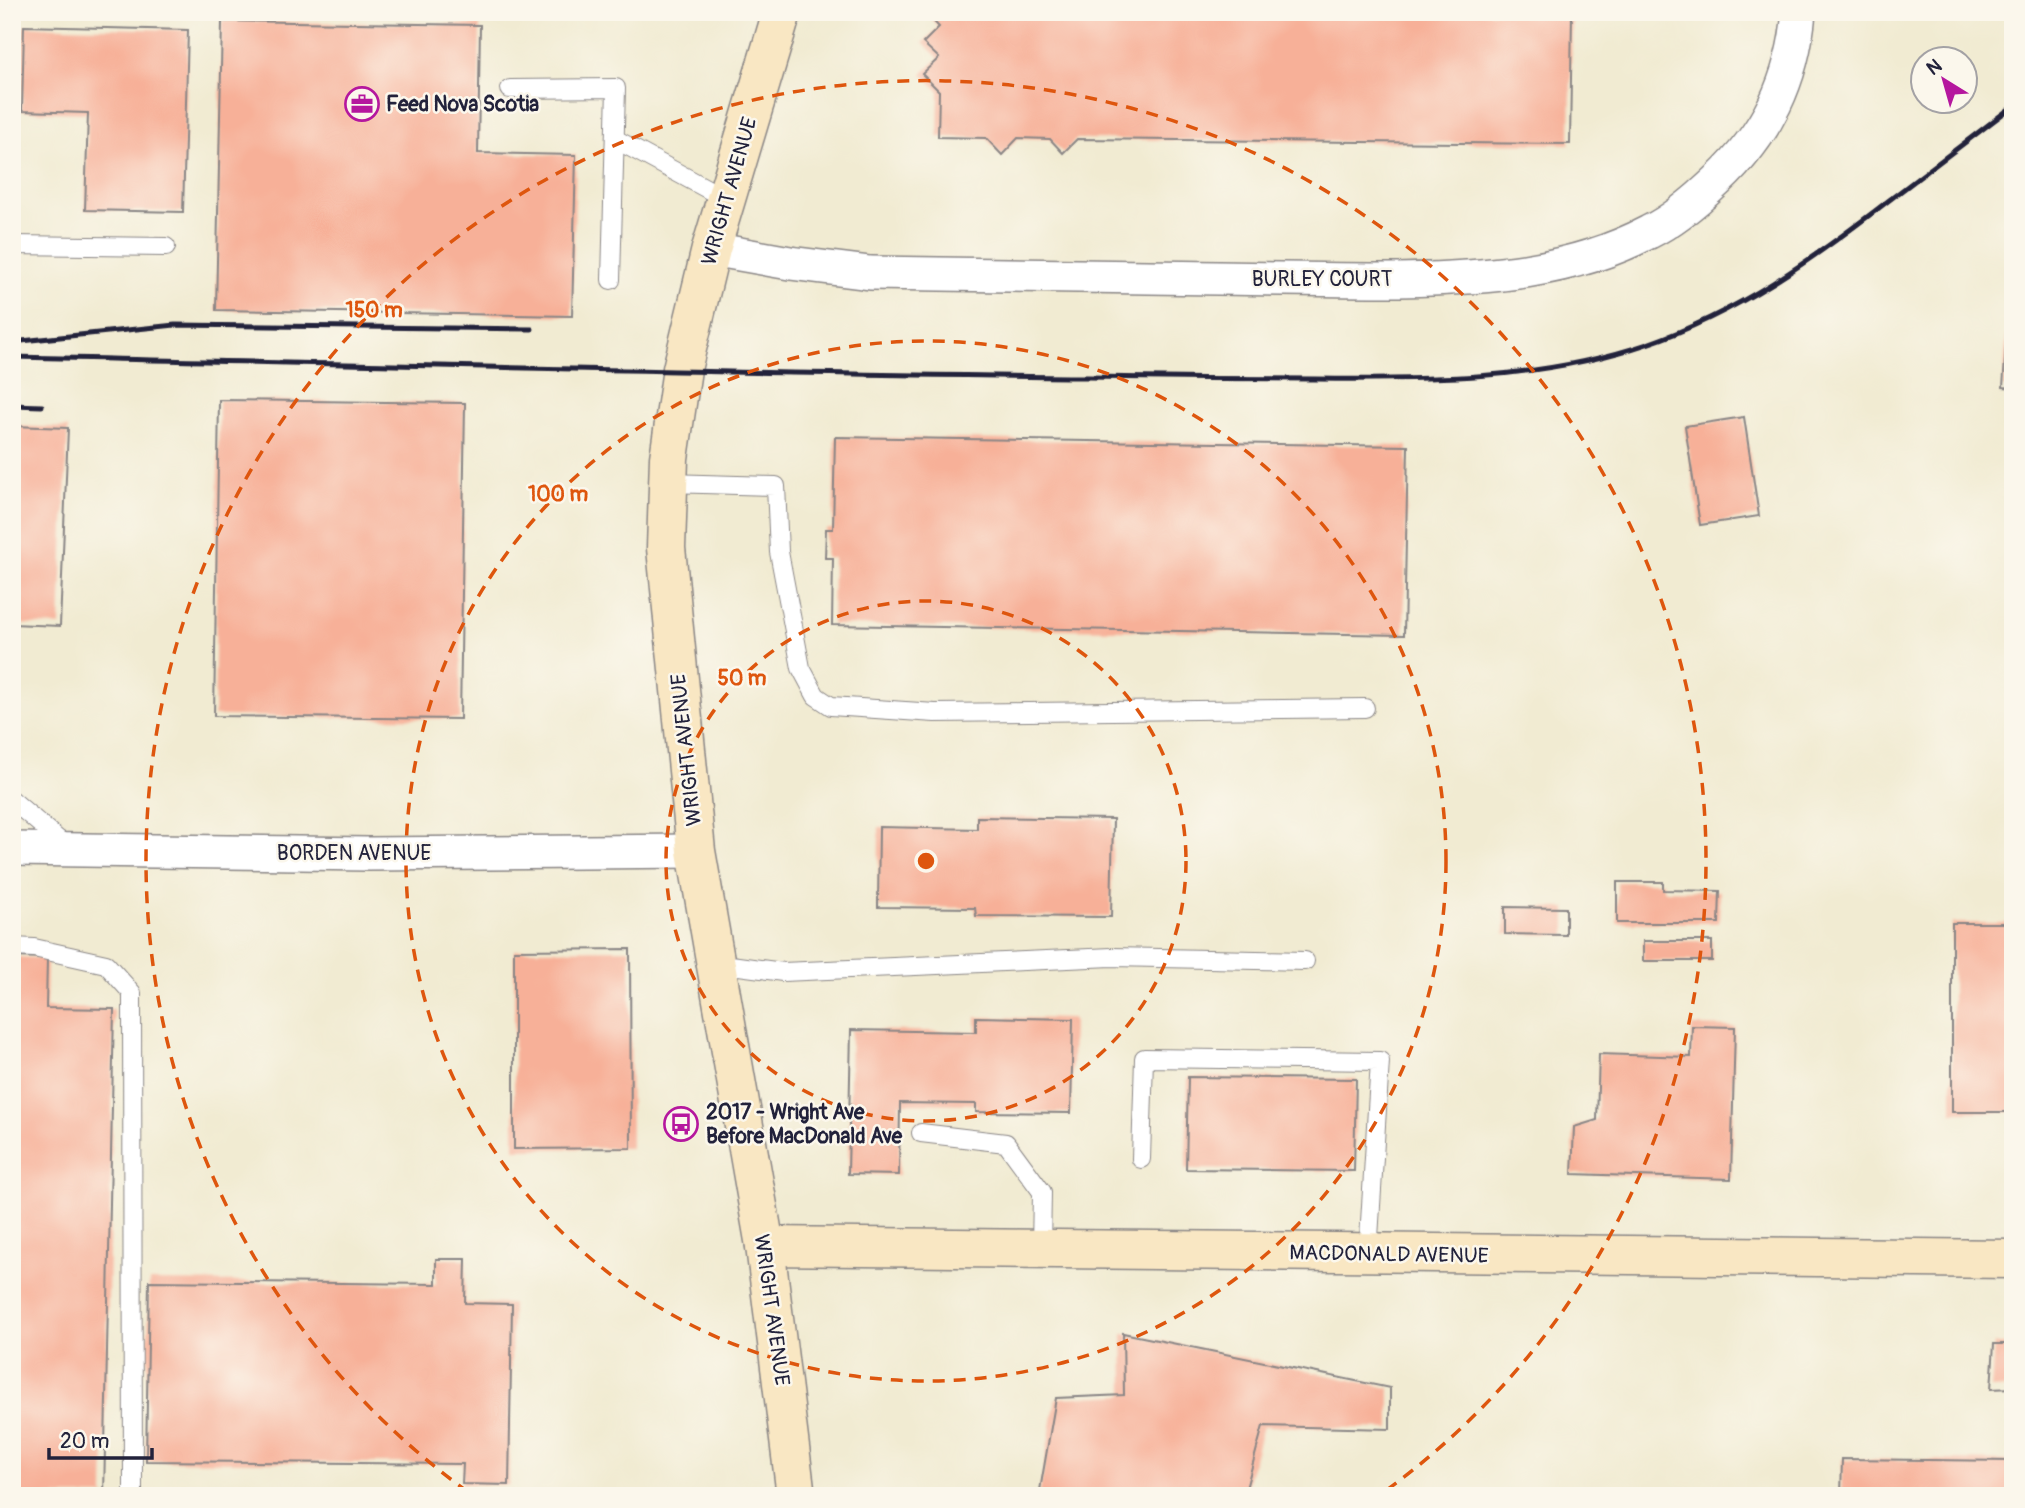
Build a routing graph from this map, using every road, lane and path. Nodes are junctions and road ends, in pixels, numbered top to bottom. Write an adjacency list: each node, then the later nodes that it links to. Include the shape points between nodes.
1 (782, 12): 5 (main road, WRIGHT AVENUE)
2 (1799, 12): 8 (street, BURLEY COURT, via 1796,43 1773,112 1741,158 1697,200 1650,232 1591,256 1527,273 1359,280 870,273)
3 (510, 89): 4 (lane, via 616,88)
4 (615, 139): 5 (lane); 9 (lane)
5 (726, 199): 8 (main road, WRIGHT AVENUE)
6 (12, 245): 7 (lane)
7 (166, 247)
8 (711, 248): 10 (main road, WRIGHT AVENUE, via 682,369)
9 (611, 280)
10 (668, 483): 11 (lane, via 776,486 779,552 801,668 816,696 831,706 935,713); 15 (main road, WRIGHT AVENUE, via 666,548)
11 (1365, 708)
12 (12, 800): 14 (lane)
13 (12, 849): 14 (street, BORDEN AVENUE)
14 (70, 850): 15 (street, BORDEN AVENUE, via 368,854)
15 (696, 851): 18 (main road, WRIGHT AVENUE)
16 (12, 947): 25 (lane, via 106,964 132,993)
17 (1305, 961): 18 (lane, via 1112,957 783,972)
18 (716, 963): 21 (main road, WRIGHT AVENUE)
19 (921, 1133): 22 (lane, via 1006,1143 1042,1192)
20 (1141, 1159): 23 (lane, via 1144,1058 1380,1061)
21 (765, 1246): 22 (main road, MACDONALD AVENUE); 26 (main road, WRIGHT AVENUE)
22 (1041, 1249): 23 (main road, MACDONALD AVENUE)
23 (1368, 1254): 24 (main road, MACDONALD AVENUE)
24 (2013, 1259)
25 (134, 1496)
26 (796, 1496)

